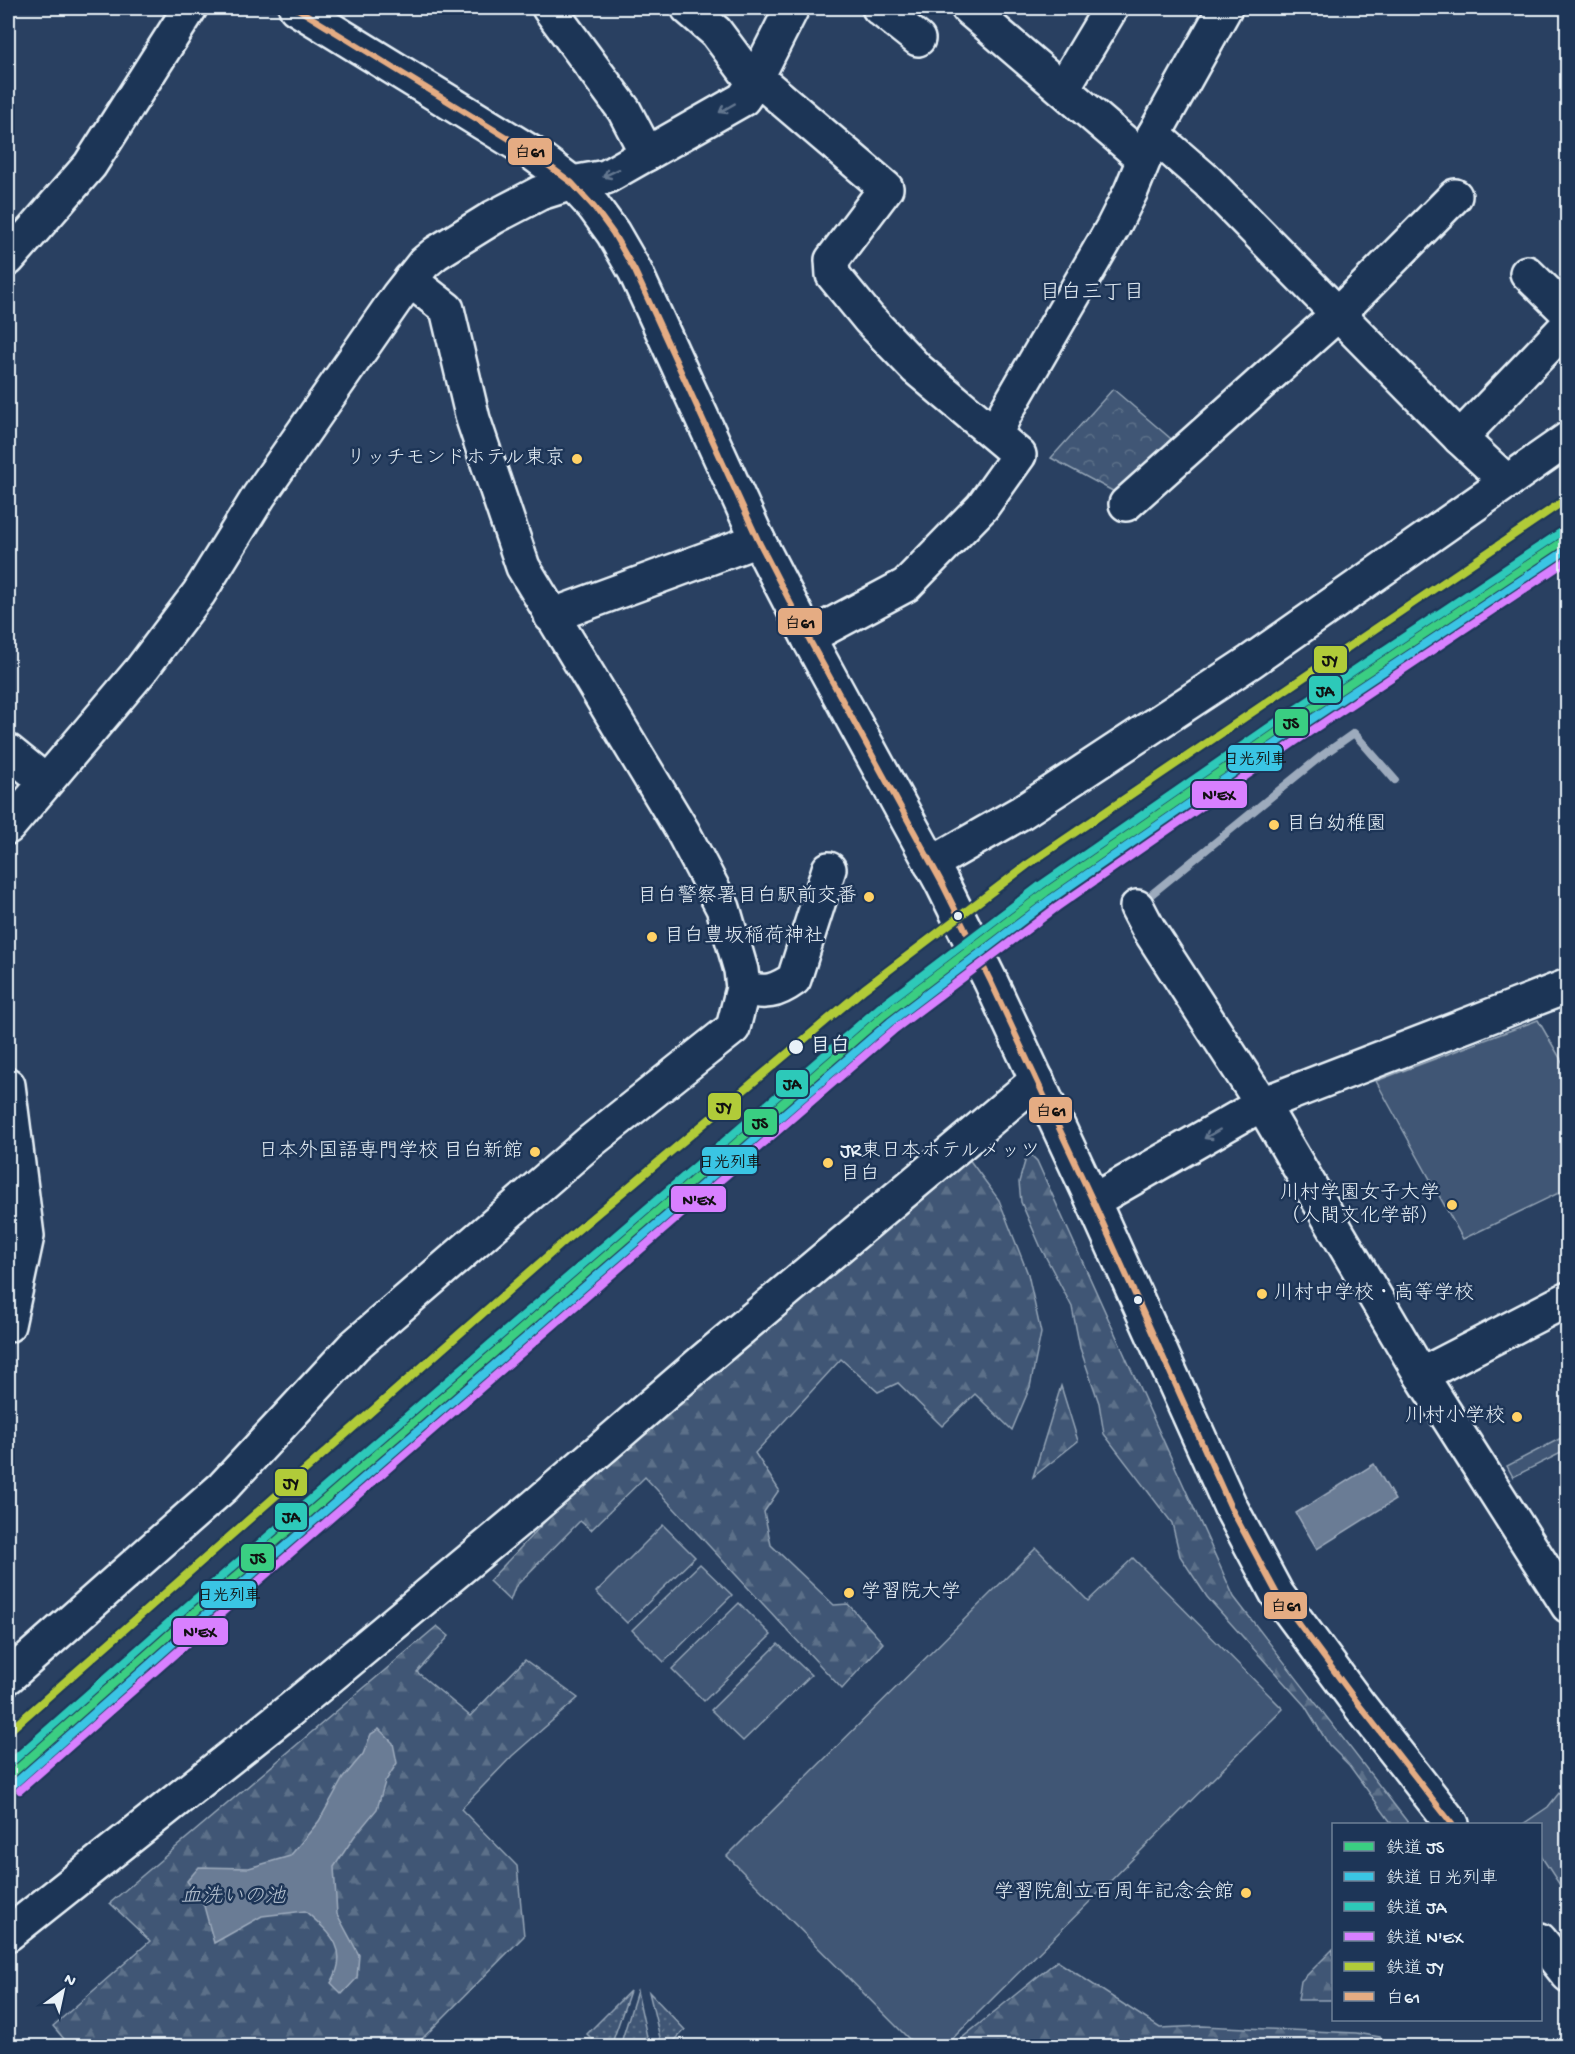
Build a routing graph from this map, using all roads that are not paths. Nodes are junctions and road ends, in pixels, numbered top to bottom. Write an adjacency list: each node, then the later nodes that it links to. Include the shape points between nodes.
1 (190, 8): 17 (street, via 90,165)
2 (296, 8): 15 (street, via 532,153)
3 (549, 8): 14 (street, via 624,110)
4 (688, 8): 11 (street, via 716,32)
5 (792, 8): 11 (street)
6 (879, 8): 10 (street)
7 (968, 8): 12 (street)
8 (1111, 8): 12 (street)
9 (1225, 8): 13 (street)
10 (918, 39)
11 (755, 80): 14 (street, one-way to 14, via 742,99); 23 (street, via 886,188 832,260 832,275 916,369)
12 (1063, 88): 13 (street)
13 (1149, 147): 21 (street, via 1207,181); 23 (street, via 1113,227)
14 (647, 154): 15 (street, one-way to 15, via 606,177)
15 (572, 183): 19 (street, via 540,193 494,217 436,253); 28 (street, via 604,220 635,271)
16 (1455, 196): 21 (street)
17 (8, 258)
18 (1527, 273): 20 (street)
19 (410, 280): 29 (street, via 447,309 473,419 523,567); 32 (street, via 259,496 199,593 141,670)
20 (1568, 313)
21 (1338, 314): 24 (street); 27 (street)
22 (1568, 325): 24 (street)
23 (995, 434): 30 (street, via 1019,454 982,507 906,585)
24 (1460, 438): 26 (street)
25 (1568, 439): 26 (street)
26 (1507, 482): 35 (street, via 1250,662)
27 (1126, 504)
28 (758, 540): 29 (street); 30 (street)
29 (551, 616): 38 (street, via 683,832 723,908)
30 (809, 639): 35 (street)
31 (8, 751): 32 (street)
32 (45, 781): 33 (street)
33 (8, 827)
34 (829, 869): 38 (street, via 794,979 780,990 757,992)
35 (936, 873): 39 (street)
36 (1137, 907): 41 (street)
37 (1568, 986): 41 (street)
38 (743, 988): 47 (street, via 733,1028 590,1142 354,1346 223,1487)
39 (1037, 1080): 42 (street); 49 (street, via 290,1710)
40 (8, 1085): 44 (street, via 27,1236)
41 (1262, 1104): 42 (street, one-way to 42); 45 (street)
42 (1094, 1201): 48 (street, via 1232,1508 1277,1594)
43 (1568, 1299): 45 (street)
44 (8, 1325)
45 (1421, 1375): 46 (street)
46 (1568, 1606)
47 (8, 1677)
48 (1451, 1823)
49 (8, 1934)
50 (1542, 1942): 51 (street)
51 (1568, 1975)

